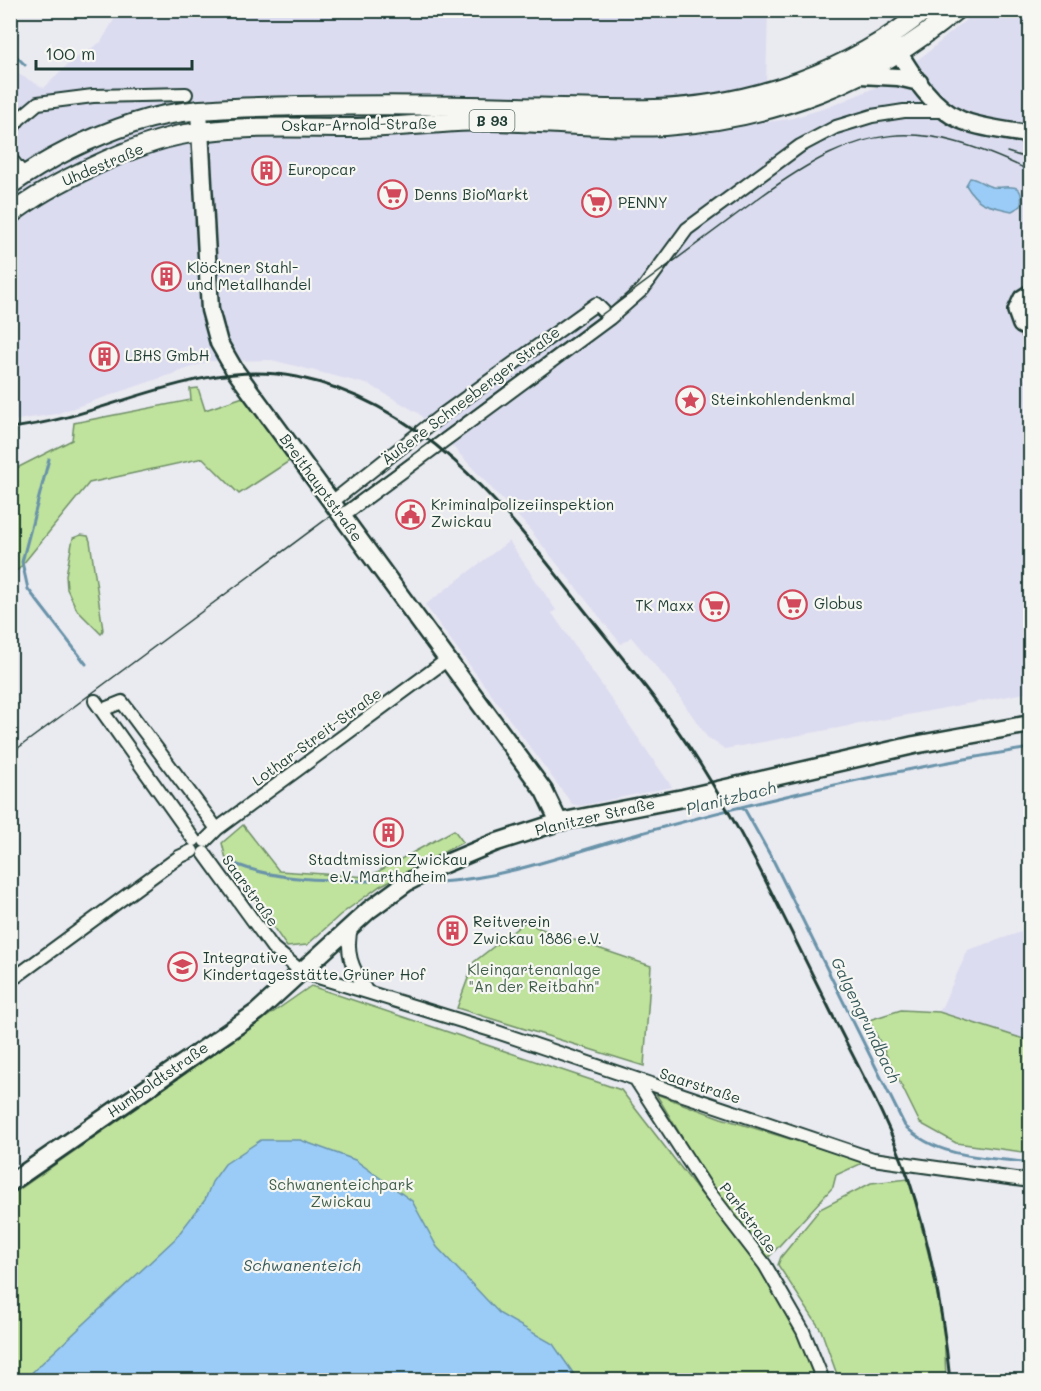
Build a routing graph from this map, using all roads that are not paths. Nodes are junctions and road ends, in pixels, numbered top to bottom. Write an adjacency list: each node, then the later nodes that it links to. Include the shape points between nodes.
1 (925, 10): 3 (main road, Oskar-Arnold-Straße / B 93)
2 (956, 10): 4 (main road, Oskar-Arnold-Straße / B 93)
3 (889, 36): 4 (main road, Äußere Schneeberger Straße); 8 (main road, Oskar-Arnold-Straße / B 93, via 805,80 686,107 384,104)
4 (900, 53): 5 (main road, Oskar-Arnold-Straße / B 93); 6 (main road, Äußere Schneeberger Straße)
5 (860, 75): 6 (main road); 11 (main road, Oskar-Arnold-Straße / B 93, via 782,106 664,126 489,121)
6 (919, 82): 9 (main road, Äußere Schneeberger Straße)
7 (186, 94): 10 (street, via 93,96 38,104)
8 (199, 111): 11 (main road, Breithauptstraße); 14 (main road, Uhdestraße / B 93, via 171,114 115,130)
9 (945, 111): 12 (main road, Äußere Schneeberger Straße, via 963,121); 17 (street, Äußere Schneeberger Straße, via 872,116 836,127 800,146 687,229 643,290)
10 (10, 131)
11 (202, 132): 15 (main road, Uhdestraße / B 93, via 163,141 88,169); 19 (main road, Breithauptstraße, via 210,310 219,343)
12 (1030, 135)
13 (10, 158): 14 (street, Uhdestraße)
14 (17, 180)
15 (10, 215)
16 (1030, 293): 18 (street, via 1022,298 1016,311 1021,325)
17 (610, 318): 19 (street, Äußere Schneeberger Straße, via 596,304 442,415); 20 (street, Äußere Schneeberger Straße)
18 (1030, 330)
19 (332, 502): 20 (main road, Breithauptstraße)
20 (342, 516): 21 (main road, Breithauptstraße)
21 (448, 659): 23 (main road, Breithauptstraße, via 544,791); 24 (street, Lothar-Streit-Straße)
22 (1030, 724): 23 (main road, Planitzer Straße, via 914,745)
23 (559, 822): 26 (main road, Planitzer Straße, via 494,843 428,872 392,892)
24 (218, 829): 25 (street, Lothar-Streit-Straße); 25 (street, Saarstraße, via 122,702 98,705)
25 (199, 846): 27 (street, Saarstraße, via 273,948); 28 (street, Lothar-Streit-Straße)
26 (353, 923): 27 (main road, Planitzer Straße); 29 (street, via 348,954)
27 (302, 972): 29 (street, Saarstraße); 32 (main road, Humboldtstraße, via 257,1012)
28 (10, 981)
29 (367, 992): 30 (street, Saarstraße)
30 (636, 1080): 31 (street, Saarstraße, via 873,1159); 33 (street, Parkstraße, via 706,1188 765,1265 803,1331)
31 (1030, 1180)
32 (10, 1183)
33 (823, 1380)

